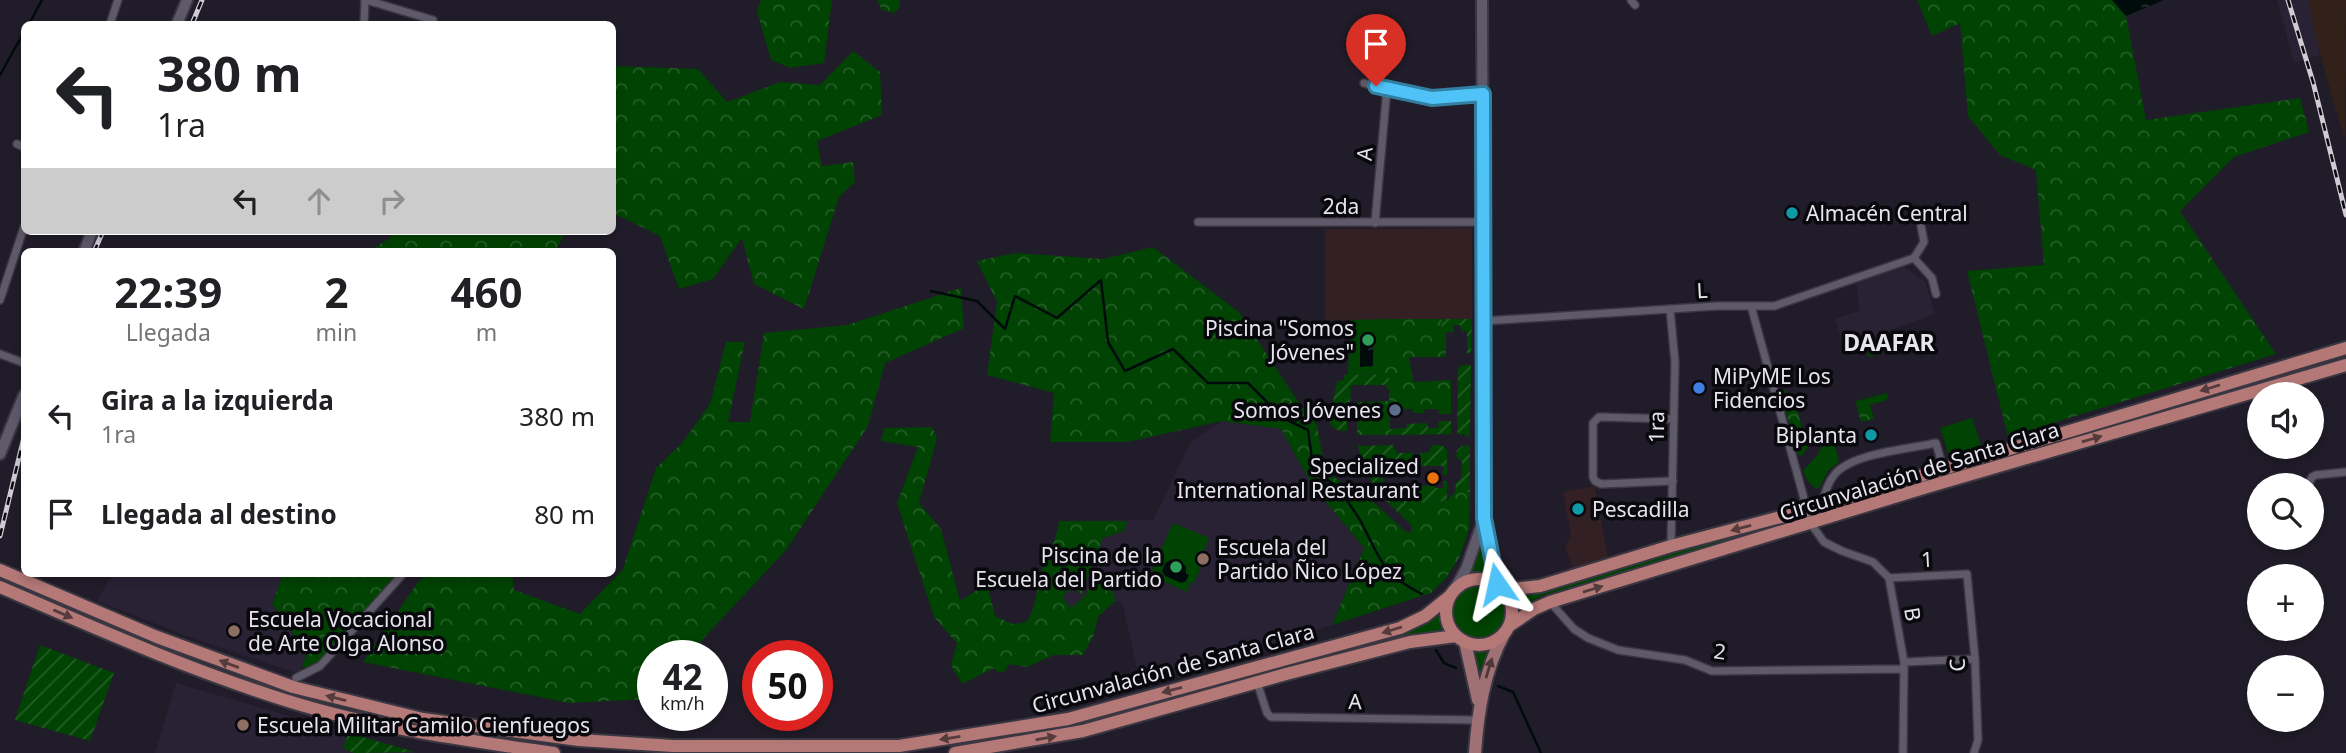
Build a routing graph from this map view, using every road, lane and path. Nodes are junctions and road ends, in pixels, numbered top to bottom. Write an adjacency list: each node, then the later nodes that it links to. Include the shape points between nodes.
1 (118, 0): 6 (street)
2 (187, 0): 7 (main road)
3 (365, 0): 5 (street); 8 (street)
4 (1482, 0): 11 (main road)
5 (433, 20)
6 (111, 21)
7 (178, 21)
8 (364, 21)
9 (1364, 83): 10 (street)
10 (1387, 88): 11 (street, via 1432,98); 15 (street, A)
11 (1483, 94): 14 (main road)
12 (1919, 215): 17 (street, via 1924,242)
13 (1198, 222): 15 (street, 2da)
14 (1483, 222): 15 (street, 2da); 22 (main road)
15 (1375, 223)
16 (21, 235): 19 (street)
17 (1914, 258): 18 (street, via 1932,278); 20 (street, L, via 1774,306)
18 (1937, 294)
19 (0, 300)
20 (1751, 306): 21 (street, L); 37 (street)
21 (1670, 309): 22 (street, L); 30 (street, 1ra)
22 (1484, 321): 38 (main road)
23 (2346, 348): 26 (highway, Circunvalación de Santa Clara)
24 (0, 354): 25 (street)
25 (21, 362)
26 (2295, 363): 28 (highway, via 2301,371); 32 (highway, Circunvalación de Santa Clara, one-way to 32)
27 (2346, 365): 28 (highway, Circunvalación de Santa Clara)
28 (2297, 379): 39 (highway, Circunvalación de Santa Clara, one-way to 28)
29 (21, 402): 31 (main road)
30 (1674, 419): 35 (street, 1ra); 35 (street, via 1600,417 1594,423 1593,477 1601,484)
31 (0, 454)
32 (1943, 468): 36 (highway, Circunvalación de Santa Clara); 36 (street, via 1936,443 1863,459 1836,472)
33 (2346, 472): 34 (street)
34 (2324, 474)
35 (1673, 481): 40 (street, 1ra)
36 (1821, 506): 37 (highway, Circunvalación de Santa Clara)
37 (1807, 510): 39 (street); 40 (highway, Circunvalación de Santa Clara, one-way to 40)
38 (1484, 518): 46 (main road); 47 (main road)
39 (1811, 524): 44 (street, via 1824,542 1873,562); 48 (highway, Circunvalación de Santa Clara, one-way to 39)
40 (1671, 546): 46 (highway, Circunvalación de Santa Clara, via 1539,586)
41 (0, 570): 54 (highway, Circunvalación de Santa Clara, one-way to 41, via 157,636)
42 (1967, 574): 44 (street, 1); 51 (street, C)
43 (400, 577): 54 (street, via 320,666)
44 (1889, 578): 52 (street, B)
45 (0, 587): 55 (highway, one-way to 55, via 174,662)
46 (1500, 587): 47 (highway, via 1475,579); 49 (highway, via 1512,607)
47 (1453, 592): 50 (highway, via 1446,617); 54 (highway, Circunvalación de Santa Clara, one-way to 54, via 1426,617 1401,628 1080,716 899,746 673,746 579,740 423,719)
48 (1550, 602): 49 (highway, Circunvalación de Santa Clara, via 1534,608); 52 (street, 2, via 1588,638 1618,650 1685,660 1712,671)
49 (1506, 630): 50 (highway, via 1486,644); 56 (main road, one-way to 49, via 1494,652)
50 (1461, 639): 53 (highway, Circunvalación de Santa Clara, via 1410,642); 56 (main road)
51 (1975, 660): 52 (street, 2); 62 (street, C, via 1978,740)
52 (1904, 666): 61 (street, B)
53 (1257, 682): 57 (street, A, via 1267,713 1274,717); 59 (highway, Circunvalación de Santa Clara, one-way to 53, via 1083,731)
54 (295, 683): 55 (highway)
55 (289, 702): 58 (highway, via 424,734)
56 (1479, 704): 57 (main road)
57 (1477, 720): 60 (main road)
58 (554, 753)
59 (955, 753)
60 (1475, 753)
61 (1903, 753)
62 (1974, 753)

